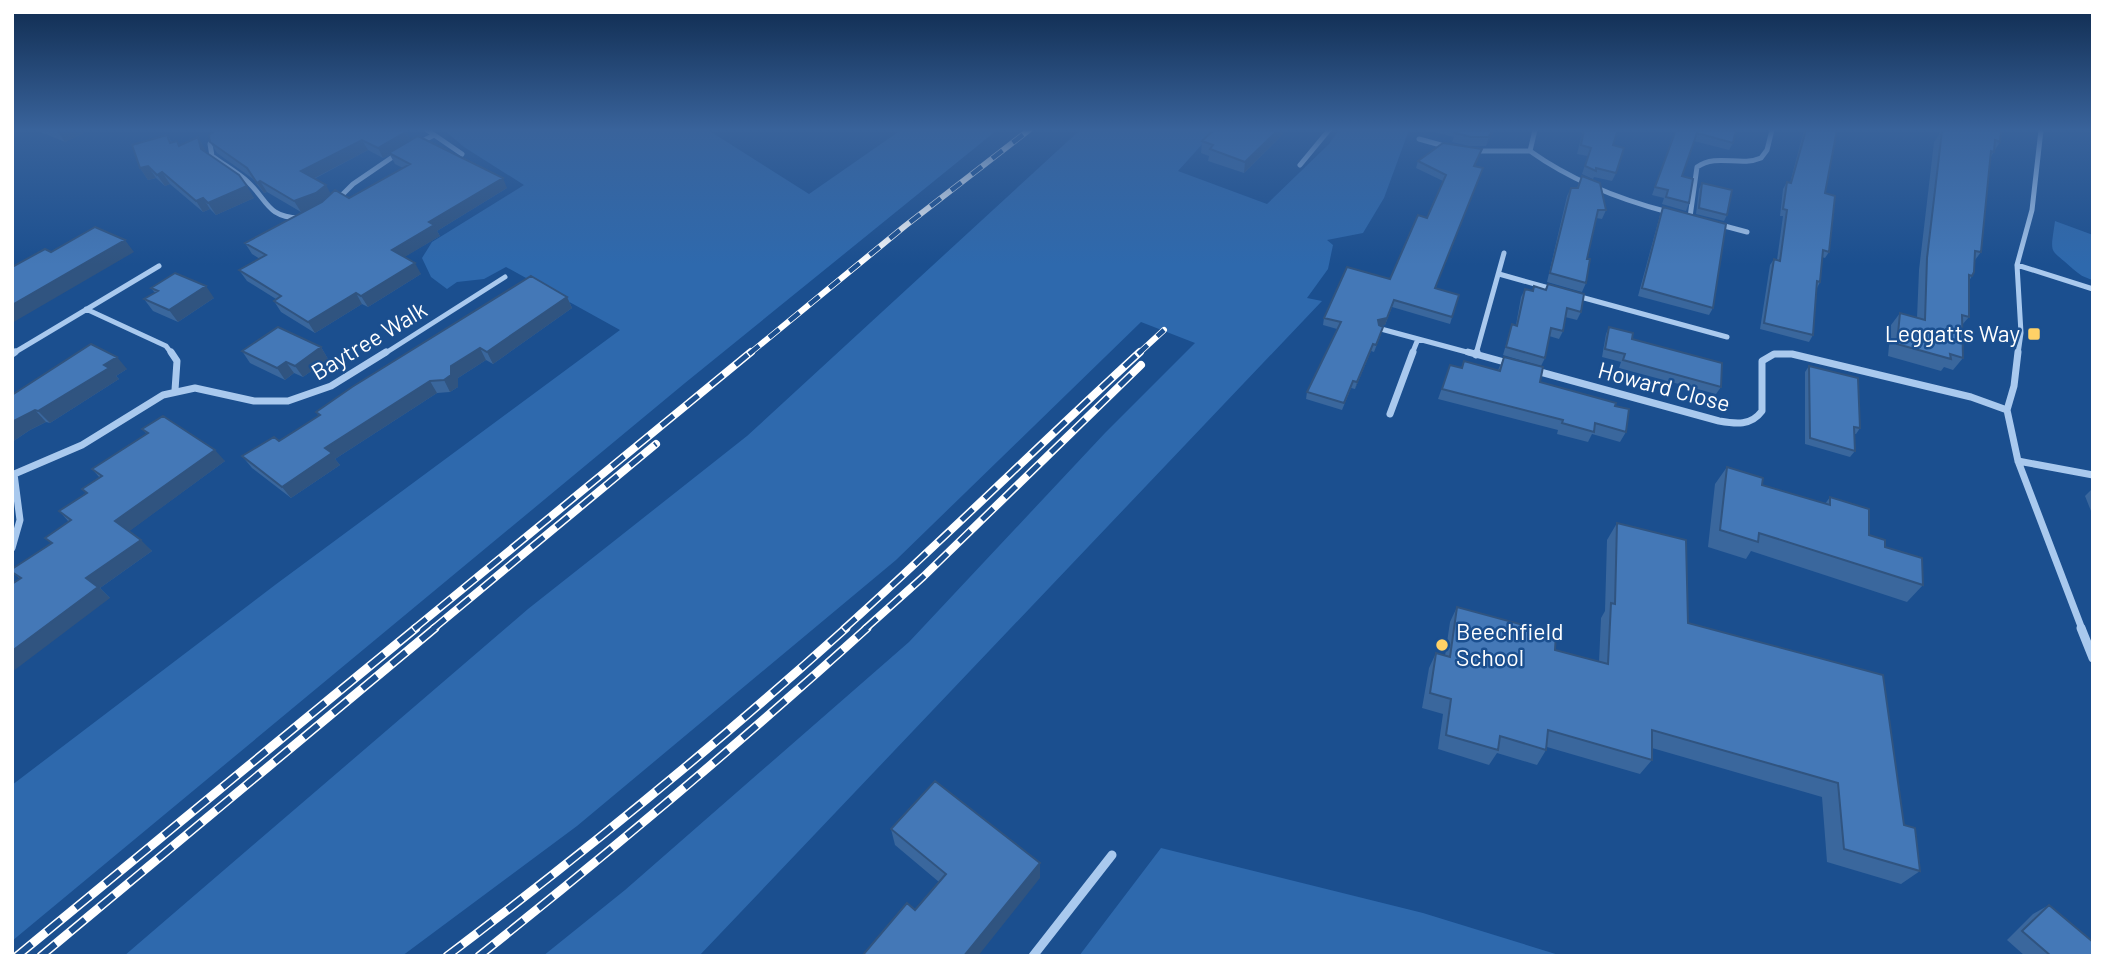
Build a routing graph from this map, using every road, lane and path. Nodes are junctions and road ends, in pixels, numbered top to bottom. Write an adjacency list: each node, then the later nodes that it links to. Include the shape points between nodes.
1 (239, 175): 7 (street, via 272,213 290,219)
2 (364, 175): 6 (street)
3 (1570, 175): 8 (street, via 1638,204)
4 (1696, 175): 8 (street)
5 (2036, 175): 13 (street)
6 (331, 206)
7 (307, 216)
8 (1690, 217): 9 (street)
9 (1701, 220)
10 (1713, 223): 11 (street)
11 (1747, 232)
12 (1504, 253): 15 (street)
13 (2017, 265): 17 (street); 27 (street, via 2021,333)
14 (159, 266): 18 (street)
15 (1499, 274): 20 (street); 23 (street)
16 (505, 277): 26 (street, Baytree Walk, via 315,394 269,403 199,388)
17 (2093, 289)
18 (86, 309): 22 (street); 26 (street, via 166,346 177,361)
19 (1381, 329): 21 (street)
20 (1727, 337)
21 (1418, 339): 23 (street); 28 (street)
22 (12, 354)
23 (1476, 355): 24 (street)
24 (1515, 365)
25 (1527, 369): 27 (street, Howard Close, via 1741,424 1762,411 1762,361 1792,354 1971,397)
26 (175, 390): 30 (street, Baytree Walk, via 90,441)
27 (2007, 410): 29 (street)
28 (1390, 414)
29 (2018, 461): 31 (street); 33 (street)
30 (13, 475): 32 (street, via 21,517)
31 (2093, 475)
32 (12, 548)
33 (2093, 658)
34 (1112, 855): 35 (street)
35 (1033, 956)

